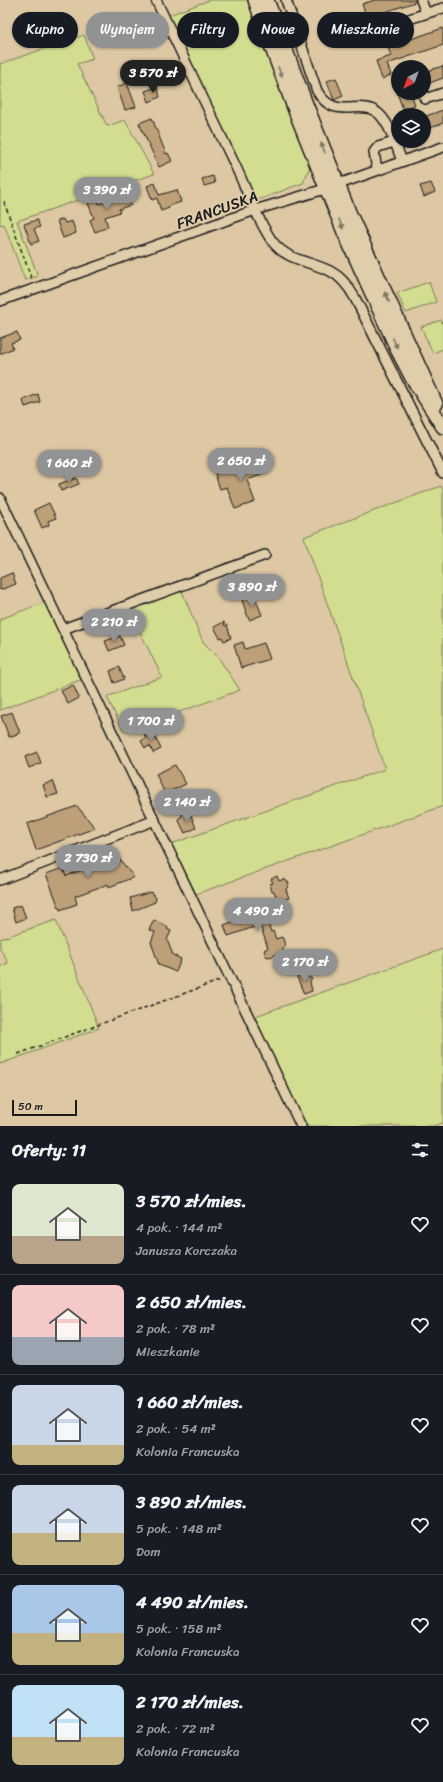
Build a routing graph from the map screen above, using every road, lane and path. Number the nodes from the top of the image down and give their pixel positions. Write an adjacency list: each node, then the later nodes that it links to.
1 (156, 0): 19 (street)
2 (255, 0): 17 (highway, one-way to 17)
3 (268, 0): 17 (highway, one-way to 3)
4 (286, 0): 11 (street)
5 (422, 0): 7 (street)
6 (443, 8): 7 (street)
7 (426, 13): 8 (street)
8 (414, 17)
9 (443, 93): 10 (street)
10 (431, 97)
11 (391, 132)
12 (391, 143): 16 (street)
13 (443, 147): 15 (street, FRANCUSKA)
14 (397, 148): 15 (street)
15 (402, 161): 16 (street, FRANCUSKA)
16 (379, 170): 17 (street, FRANCUSKA)
17 (331, 186): 19 (street, FRANCUSKA); 22 (highway, one-way to 17); 23 (highway, one-way to 23)
18 (4, 202): 20 (path)
19 (255, 210): 20 (street, FRANCUSKA); 24 (street)
20 (35, 289): 21 (street, FRANCUSKA)
21 (0, 301)
22 (443, 423)
23 (443, 427)
24 (443, 473)
25 (0, 498): 27 (street)
26 (265, 555): 27 (street)
27 (63, 629): 28 (street)
28 (155, 820): 29 (street); 30 (street)
29 (0, 880)
30 (230, 976): 31 (path); 32 (street)
31 (18, 1054)
32 (301, 1126)

